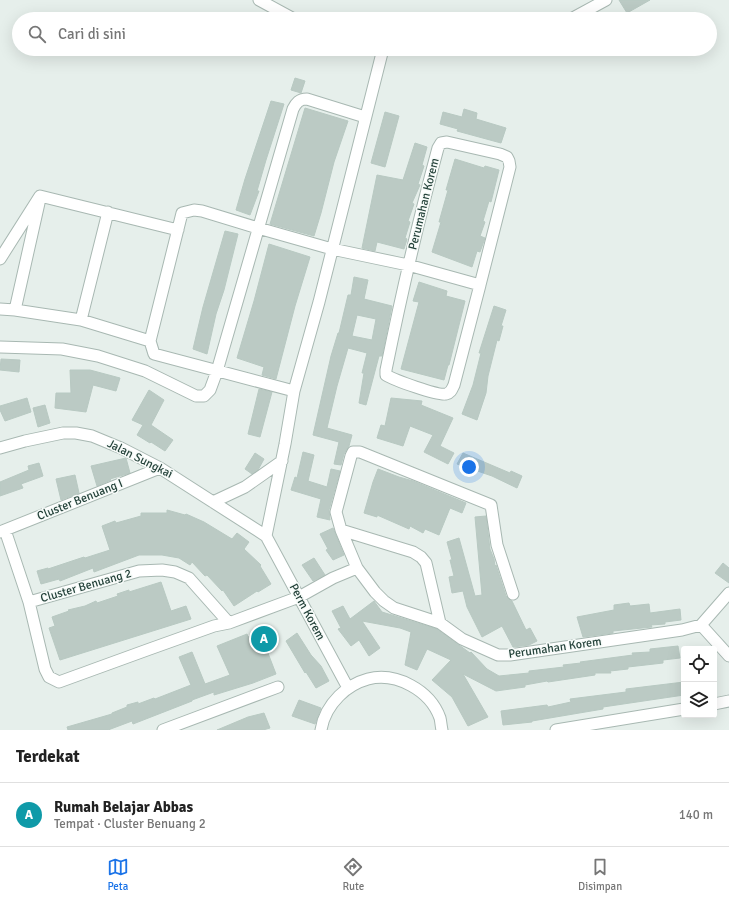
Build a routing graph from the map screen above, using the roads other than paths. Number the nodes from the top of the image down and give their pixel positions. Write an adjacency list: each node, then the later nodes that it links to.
1 (259, 0): 3 (street)
2 (606, 0): 4 (street)
3 (281, 12)
4 (584, 12)
5 (381, 56): 6 (street)
6 (365, 117): 9 (street); 11 (street)
7 (40, 196): 8 (street); 12 (street); 16 (street)
8 (108, 212): 10 (street); 17 (street)
9 (258, 228): 10 (street); 11 (street); 20 (street)
10 (178, 230): 18 (street)
11 (332, 249): 13 (street); 21 (street)
12 (0, 260)
13 (408, 266): 14 (street, Perumahan Korem); 14 (street, Perumahan Korem); 14 (street, Perumahan Korem)
14 (480, 285)
15 (0, 309): 16 (street)
16 (15, 310): 17 (street)
17 (81, 320): 18 (street)
18 (150, 340): 20 (street)
19 (0, 347): 20 (street)
20 (217, 371): 21 (street)
21 (294, 391): 23 (street)
22 (0, 448): 24 (street, Jalan Sungkai)
23 (282, 461): 25 (street); 28 (street)
24 (160, 468): 25 (street, Jalan Sungkai); 27 (street, Cluster Benuang I)
25 (213, 502): 28 (street, Jalan Sungkai)
26 (341, 530): 29 (street, Perumahan Korem); 31 (street, Perumahan Korem); 35 (street)
27 (3, 531): 33 (street)
28 (266, 536): 32 (street, Perm Korem)
29 (357, 568): 32 (street); 35 (street, Perumahan Korem)
30 (729, 593): 36 (street)
31 (513, 594)
32 (299, 597): 34 (street); 39 (street, Perm Korem)
33 (29, 602): 34 (street, Cluster Benuang 2); 34 (street, Cluster Benuang 2)
34 (229, 623)
35 (440, 623): 36 (street, Perumahan Korem)
36 (701, 625): 37 (street)
37 (729, 656)
38 (278, 687): 43 (street)
39 (348, 688): 44 (street); 45 (street)
40 (729, 701): 41 (street)
41 (717, 703)
42 (681, 709): 46 (street)
43 (163, 730)
44 (321, 730)
45 (442, 730)
46 (556, 730)

